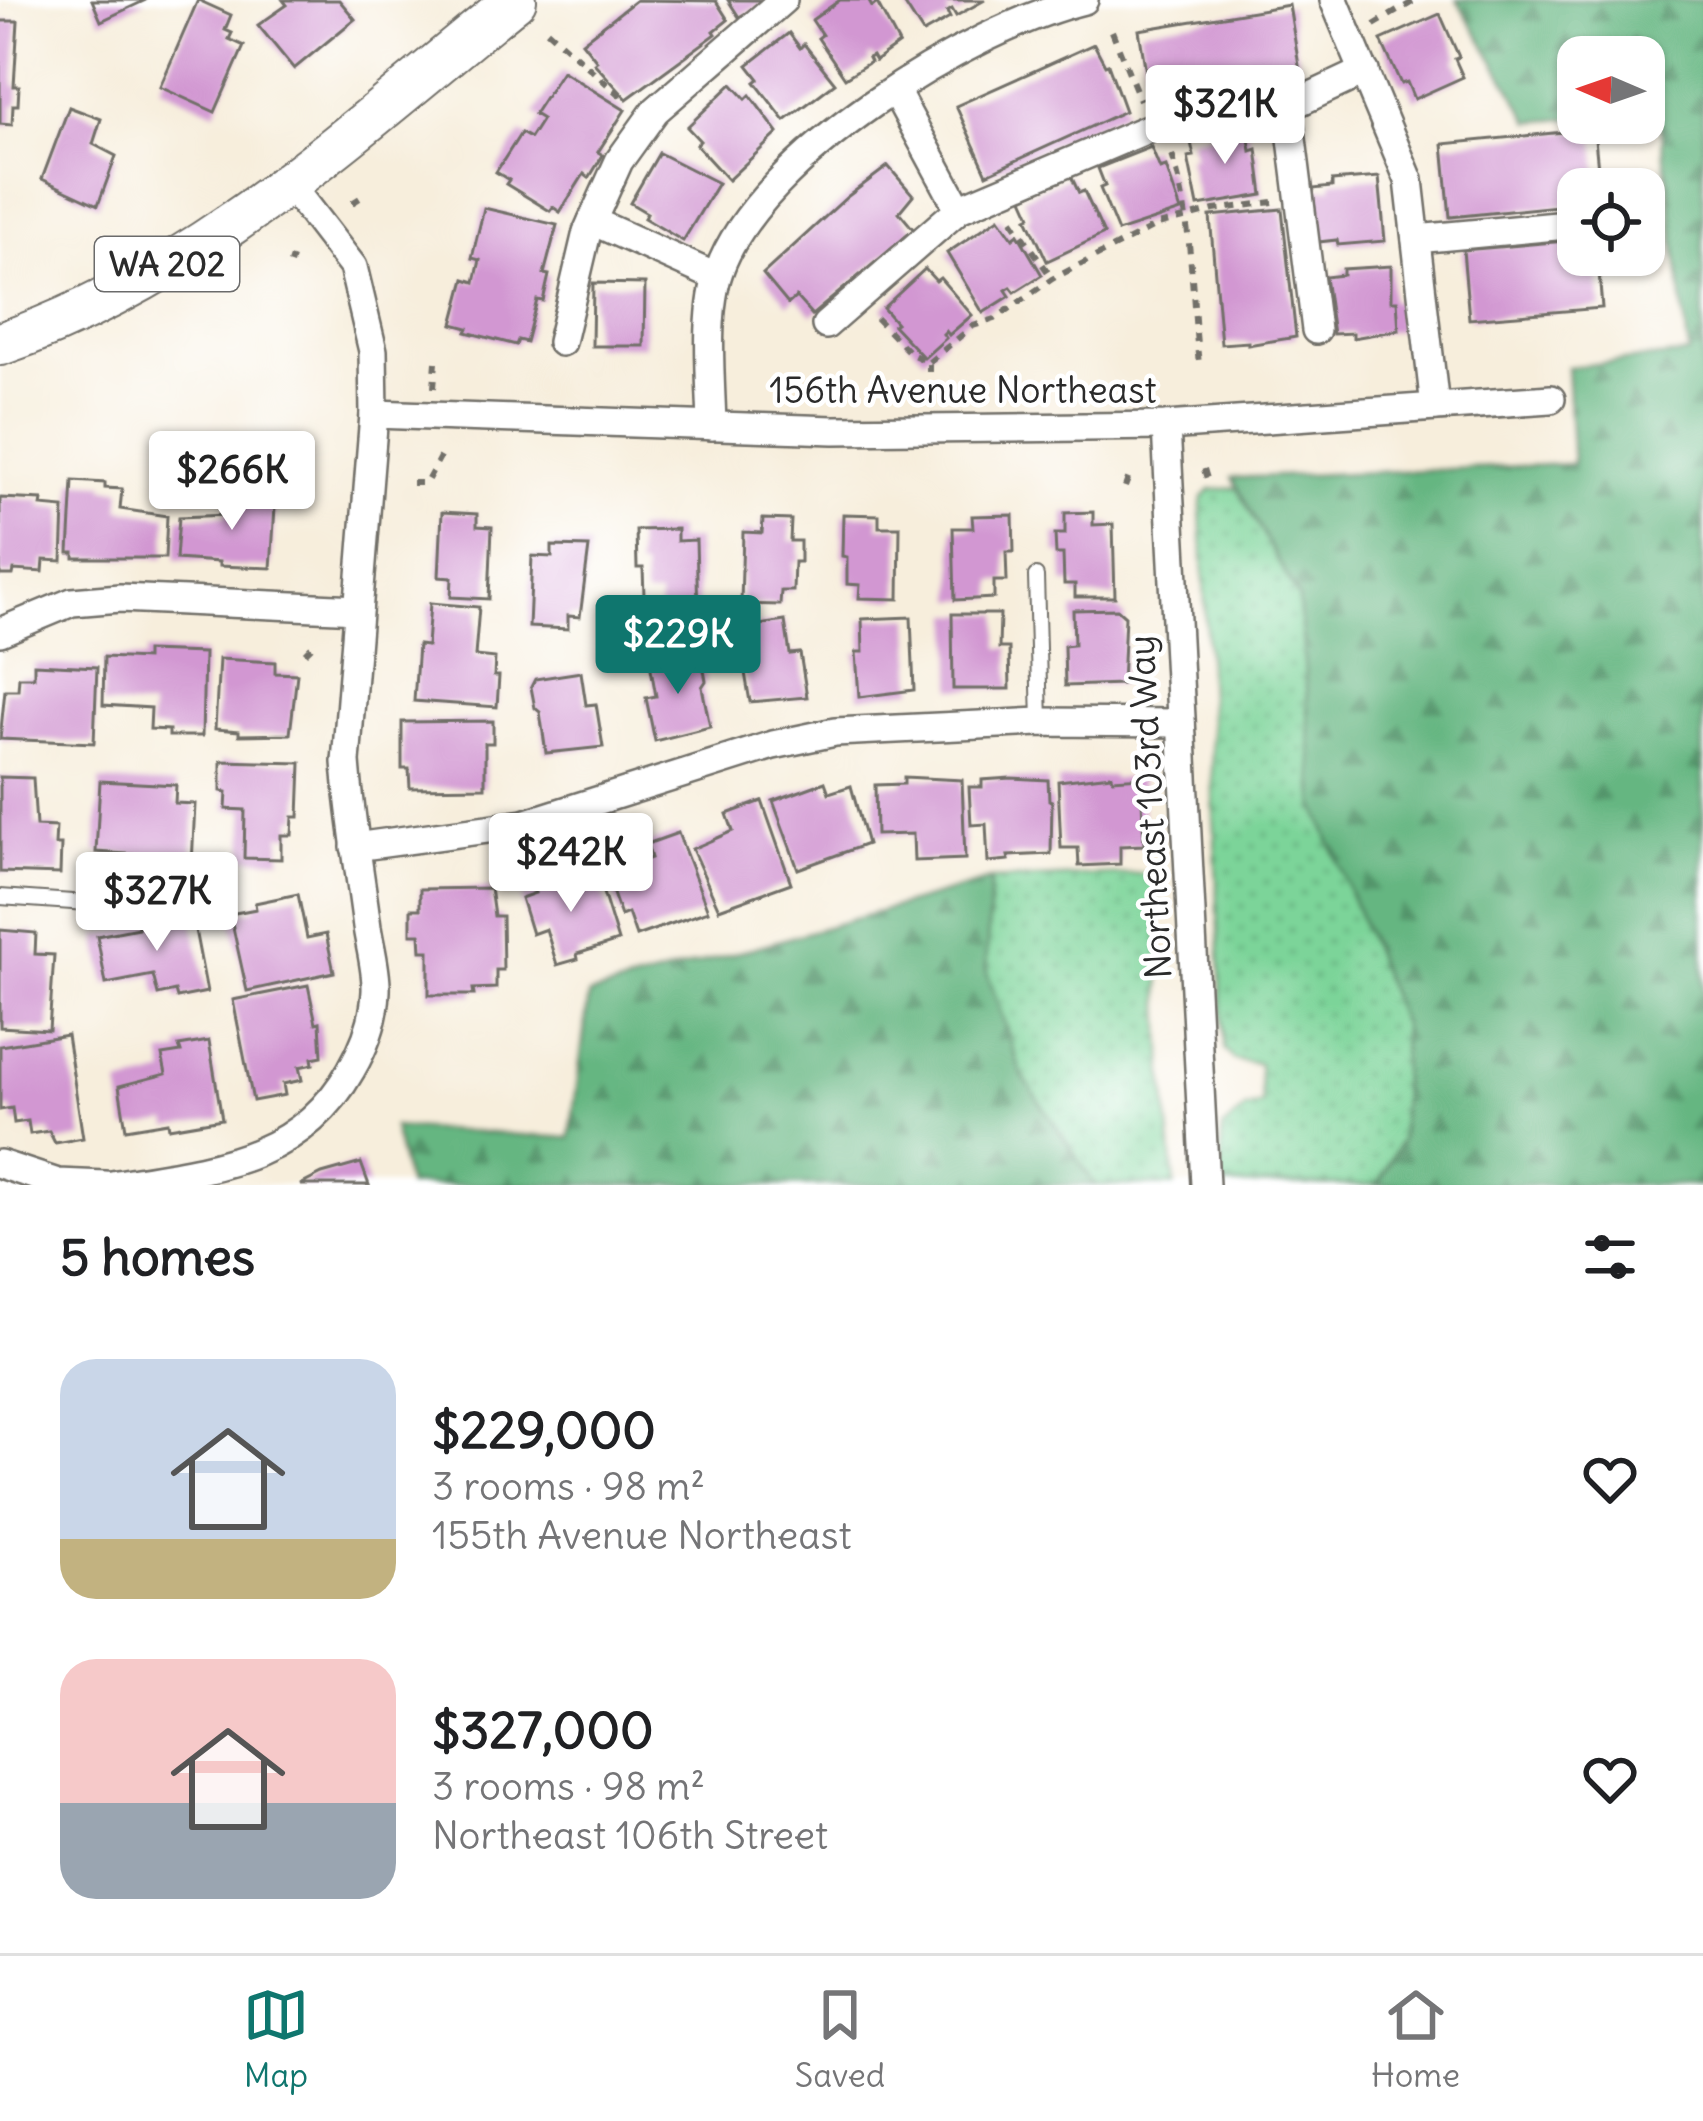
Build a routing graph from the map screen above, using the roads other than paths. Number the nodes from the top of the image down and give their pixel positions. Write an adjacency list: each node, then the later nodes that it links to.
1 (515, 0): 8 (main road, WA 202)
2 (783, 0): 10 (street)
3 (1084, 0): 6 (street)
4 (1334, 0): 5 (street)
5 (1365, 71): 7 (street); 12 (street)
6 (895, 92): 9 (street); 13 (street)
7 (1288, 106): 9 (street); 15 (street)
8 (289, 184): 17 (main road, WA 202); 20 (street)
9 (959, 209): 14 (street)
10 (592, 221): 13 (street); 16 (street)
11 (1557, 226): 12 (street)
12 (1416, 239): 19 (street)
13 (716, 277): 21 (street)
14 (826, 325)
15 (1316, 330)
16 (561, 342)
17 (0, 344)
18 (1551, 399): 19 (street, 156th Avenue Northeast)
19 (1435, 407): 22 (street, 156th Avenue Northeast)
20 (374, 414): 21 (street, 156th Avenue Northeast); 24 (street)
21 (712, 426): 22 (street, 156th Avenue Northeast)
22 (1166, 426): 27 (street, Northeast 103rd Way)
23 (1036, 575): 26 (lane)
24 (358, 609): 25 (street); 28 (street)
25 (0, 632)
26 (1040, 722): 27 (street); 28 (street)
27 (1181, 723): 34 (street, Northeast 103rd Way)
28 (355, 847): 32 (street)
29 (0, 897): 30 (lane)
30 (87, 903)
31 (0, 1164): 33 (street)
32 (245, 1172): 33 (street)
33 (109, 1185)
34 (1205, 1185)

